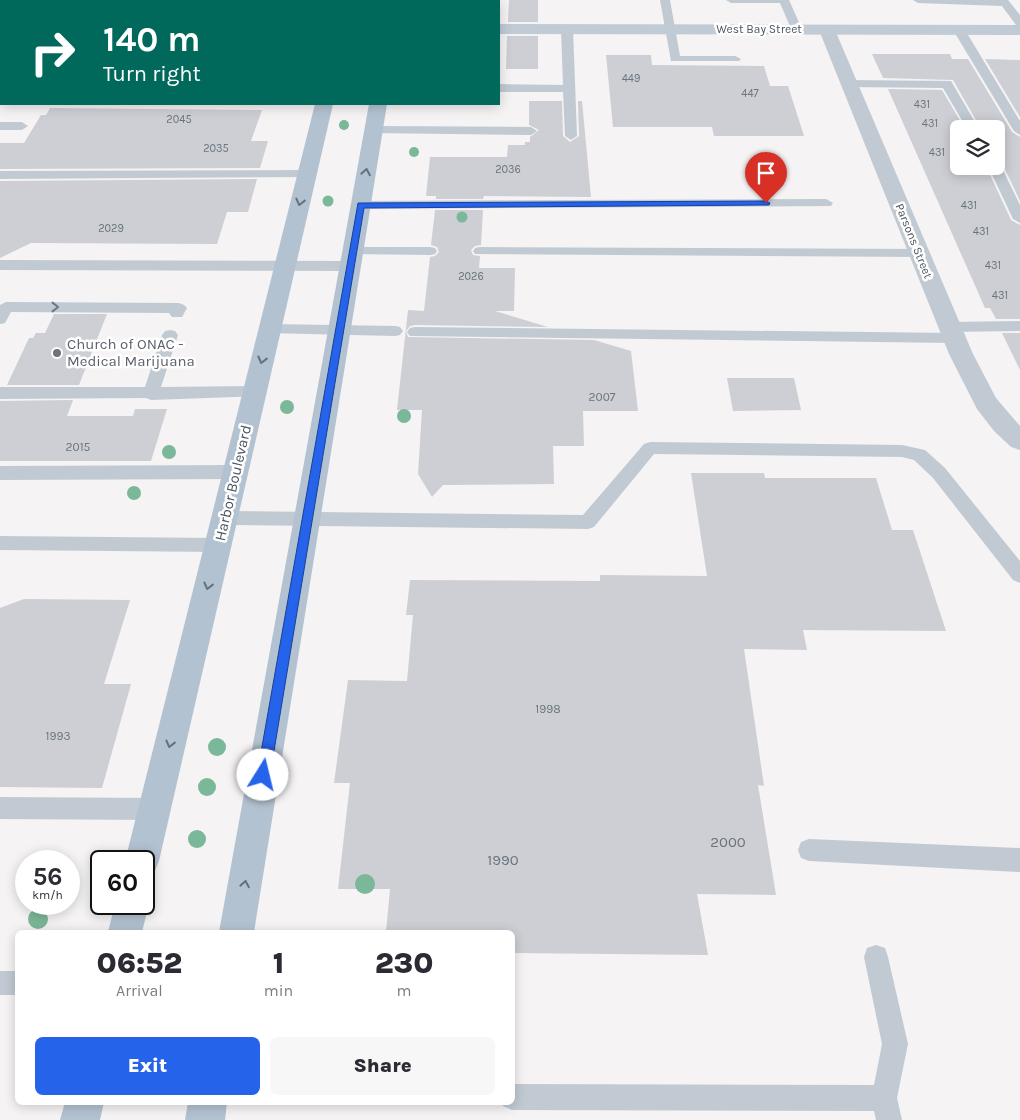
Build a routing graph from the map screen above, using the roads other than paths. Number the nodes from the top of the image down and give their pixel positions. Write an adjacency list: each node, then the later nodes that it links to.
1 (664, 0): 8 (lane)
2 (731, 0): 9 (lane)
3 (918, 0): 4 (lane)
4 (1004, 2): 5 (lane)
5 (1020, 23)
6 (500, 29): 7 (street, West Bay Street)
7 (567, 29): 8 (street, West Bay Street); 16 (lane)
8 (670, 29): 9 (street, West Bay Street); 13 (lane)
9 (796, 29): 10 (street, West Bay Street)
10 (827, 30): 11 (street, West Bay Street); 14 (street, Parsons Street)
11 (959, 30): 12 (street, West Bay Street); 24 (lane)
12 (1020, 30)
13 (735, 59)
14 (849, 84): 19 (lane); 34 (street, Parsons Street)
15 (500, 88): 16 (lane)
16 (569, 89): 25 (lane)
17 (324, 105): 26 (main road, Harbor Boulevard)
18 (378, 105): 22 (main road)
19 (968, 120)
20 (0, 126): 21 (lane)
21 (22, 126)
22 (374, 130): 23 (lane); 30 (main road, one-way to 22)
23 (531, 131)
24 (1020, 131)
25 (571, 136)
26 (307, 174): 27 (lane); 37 (main road, Harbor Boulevard, one-way to 37)
27 (0, 175)
28 (998, 175): 31 (lane)
29 (826, 203): 30 (lane)
30 (360, 205): 35 (main road)
31 (1020, 219)
32 (430, 251): 35 (lane)
33 (480, 251): 34 (lane)
34 (918, 253): 45 (street, Parsons Street)
35 (352, 259): 37 (lane); 42 (main road)
36 (0, 265): 37 (lane)
37 (285, 266): 41 (main road, Harbor Boulevard)
38 (177, 313): 39 (lane, one-way to 38)
39 (0, 319)
40 (1020, 326): 45 (lane)
41 (270, 329): 42 (lane); 47 (main road, Harbor Boulevard, one-way to 47)
42 (339, 330): 43 (lane); 55 (main road)
43 (396, 331)
44 (415, 332): 45 (lane)
45 (952, 332): 50 (street, Parsons Street)
46 (170, 335): 49 (lane)
47 (254, 392): 49 (lane); 52 (main road, Harbor Boulevard)
48 (0, 393): 49 (lane)
49 (151, 394)
50 (1012, 425): 51 (street, Parsons Street)
51 (1020, 441)
52 (235, 472): 53 (lane); 54 (main road, Harbor Boulevard)
53 (0, 473)
54 (224, 518): 55 (lane); 57 (main road, Harbor Boulevard)
55 (307, 519): 58 (lane); 66 (main road, one-way to 55)
56 (0, 543): 57 (lane)
57 (218, 545): 60 (main road, Harbor Boulevard, one-way to 60)
58 (1020, 575)
59 (0, 808): 60 (lane)
60 (155, 809): 61 (main road, Harbor Boulevard)
61 (145, 850)
62 (809, 850): 63 (lane)
63 (1020, 860)
64 (129, 915): 65 (main road)
65 (126, 930)
66 (236, 930)
67 (876, 956): 73 (lane)
68 (15, 982): 69 (lane)
69 (0, 983)
70 (515, 1097): 73 (lane)
71 (84, 1105): 74 (main road)
72 (208, 1105): 75 (main road)
73 (886, 1109)
74 (80, 1120)
75 (205, 1120)

